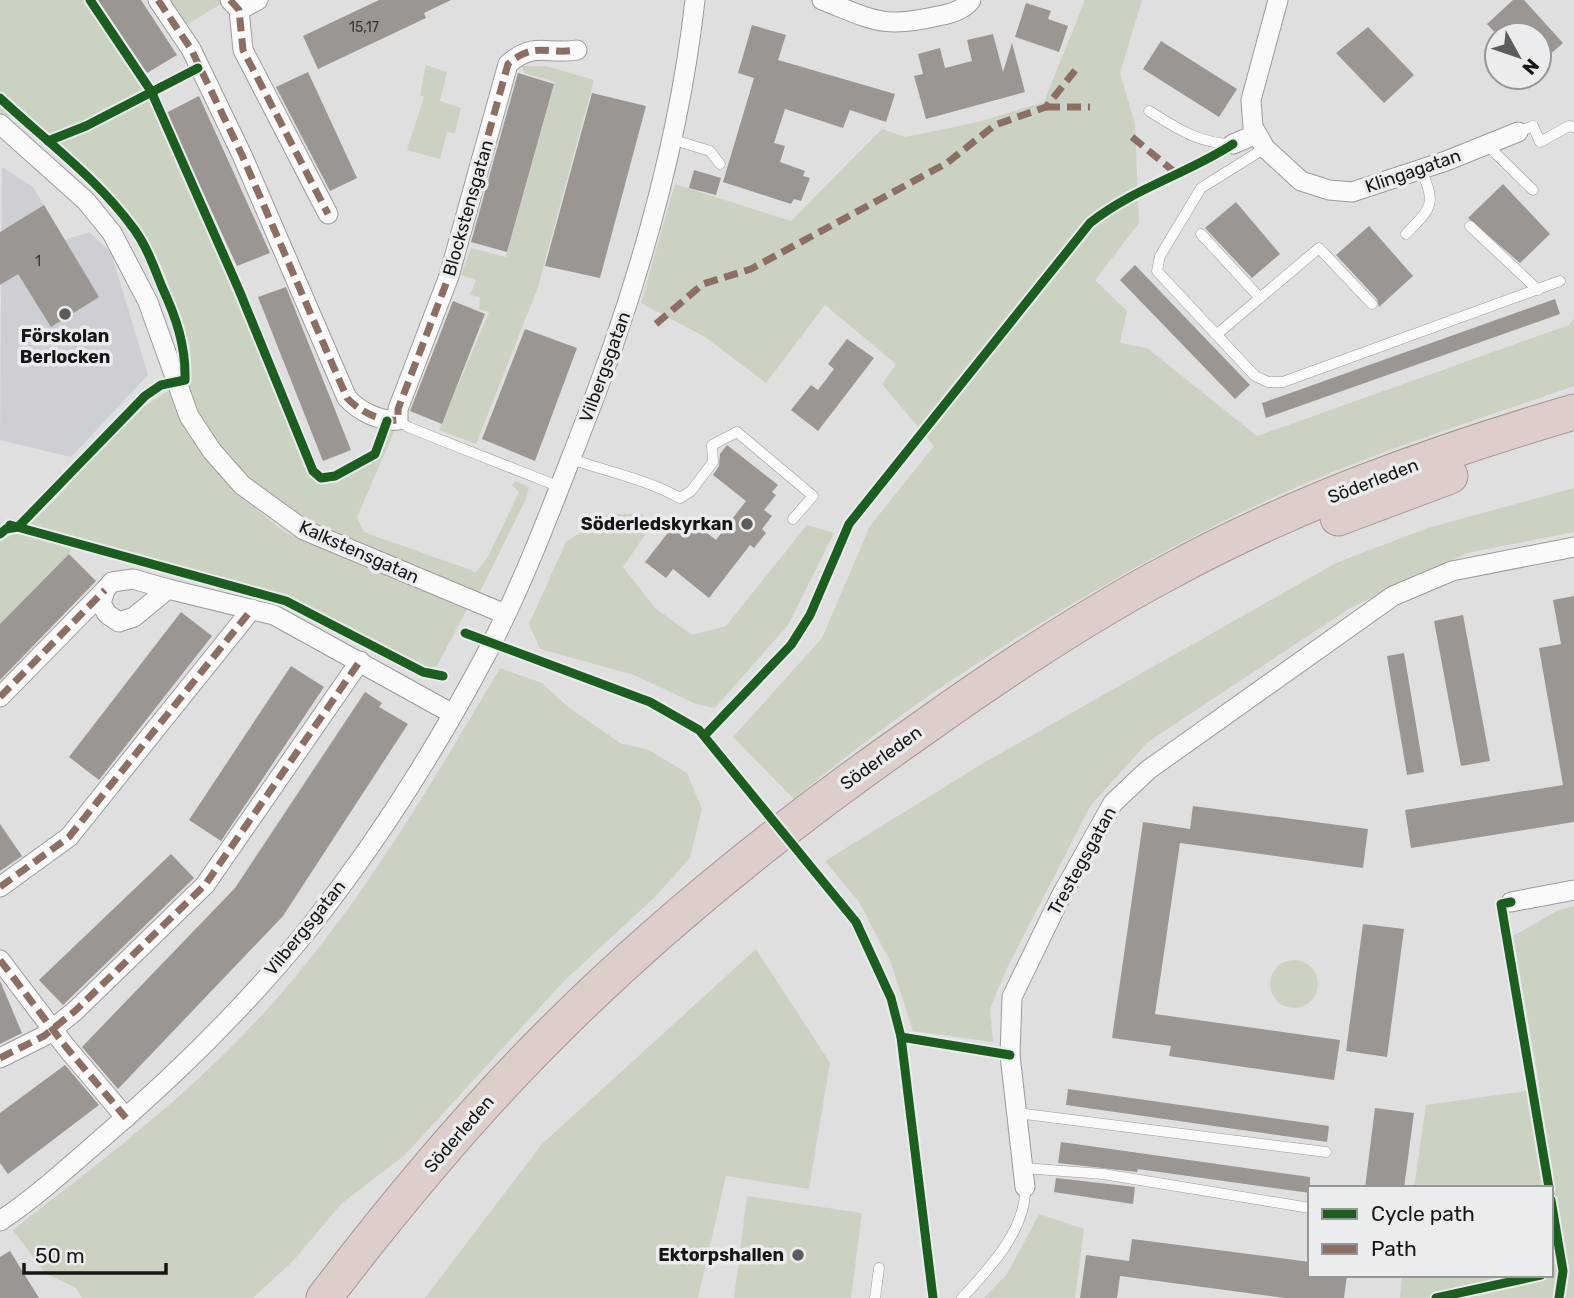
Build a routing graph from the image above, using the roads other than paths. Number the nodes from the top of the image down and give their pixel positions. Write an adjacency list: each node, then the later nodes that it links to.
1 (158, 0): 30 (street)
2 (258, 0): 7 (street)
3 (695, 0): 13 (street, Vilbergsgatan)
4 (822, 0): 5 (street)
5 (971, 0)
6 (1278, 0): 14 (street)
7 (234, 5): 20 (street)
8 (577, 50): 30 (street, Blockstensgatan)
9 (1149, 111): 15 (lane)
10 (0, 124): 39 (street, Kalkstensgatan)
11 (1574, 127): 12 (lane)
12 (1518, 132): 16 (street, Klingagatan)
13 (671, 139): 17 (lane); 32 (street, Vilbergsgatan)
14 (1261, 141): 15 (street); 18 (street, Klingagatan); 28 (lane)
15 (1233, 144)
16 (1487, 145): 18 (street, Klingagatan); 19 (lane)
17 (720, 164)
18 (1421, 170): 23 (lane)
19 (1533, 190)
20 (328, 214)
21 (1470, 226): 25 (lane)
22 (1201, 234): 26 (lane)
23 (1406, 234)
24 (1560, 281): 25 (lane)
25 (1538, 290): 28 (lane)
26 (1260, 298): 27 (lane); 28 (lane)
27 (1372, 304)
28 (1216, 335)
29 (1574, 412): 56 (highway, Söderleden)
30 (398, 420): 33 (lane)
31 (1574, 438): 57 (highway, Söderleden)
32 (571, 459): 33 (street, Vilbergsgatan); 34 (lane)
33 (559, 487): 39 (street, Vilbergsgatan)
34 (793, 519)
35 (1574, 547): 49 (street, Trestegsgatan)
36 (168, 589): 37 (street); 37 (street); 38 (street)
37 (104, 590): 41 (street)
38 (252, 608): 40 (street); 43 (street)
39 (505, 614): 42 (street, Vilbergsgatan)
40 (360, 661): 42 (street); 47 (street)
41 (0, 697)
42 (453, 713): 50 (street, Vilbergsgatan)
43 (0, 887)
44 (1574, 890): 45 (street)
45 (1511, 902)
46 (0, 960): 47 (street)
47 (53, 1029): 48 (street); 50 (street)
48 (0, 1058)
49 (1017, 1113): 51 (lane); 52 (street, Trestegsgatan)
50 (126, 1118): 54 (street, Vilbergsgatan)
51 (1326, 1152)
52 (1024, 1178): 53 (lane); 59 (lane, Trestegsgatan)
53 (1308, 1208)
54 (0, 1221)
55 (879, 1268): 58 (lane)
56 (324, 1298)
57 (353, 1298)
58 (875, 1298)
59 (962, 1298)

